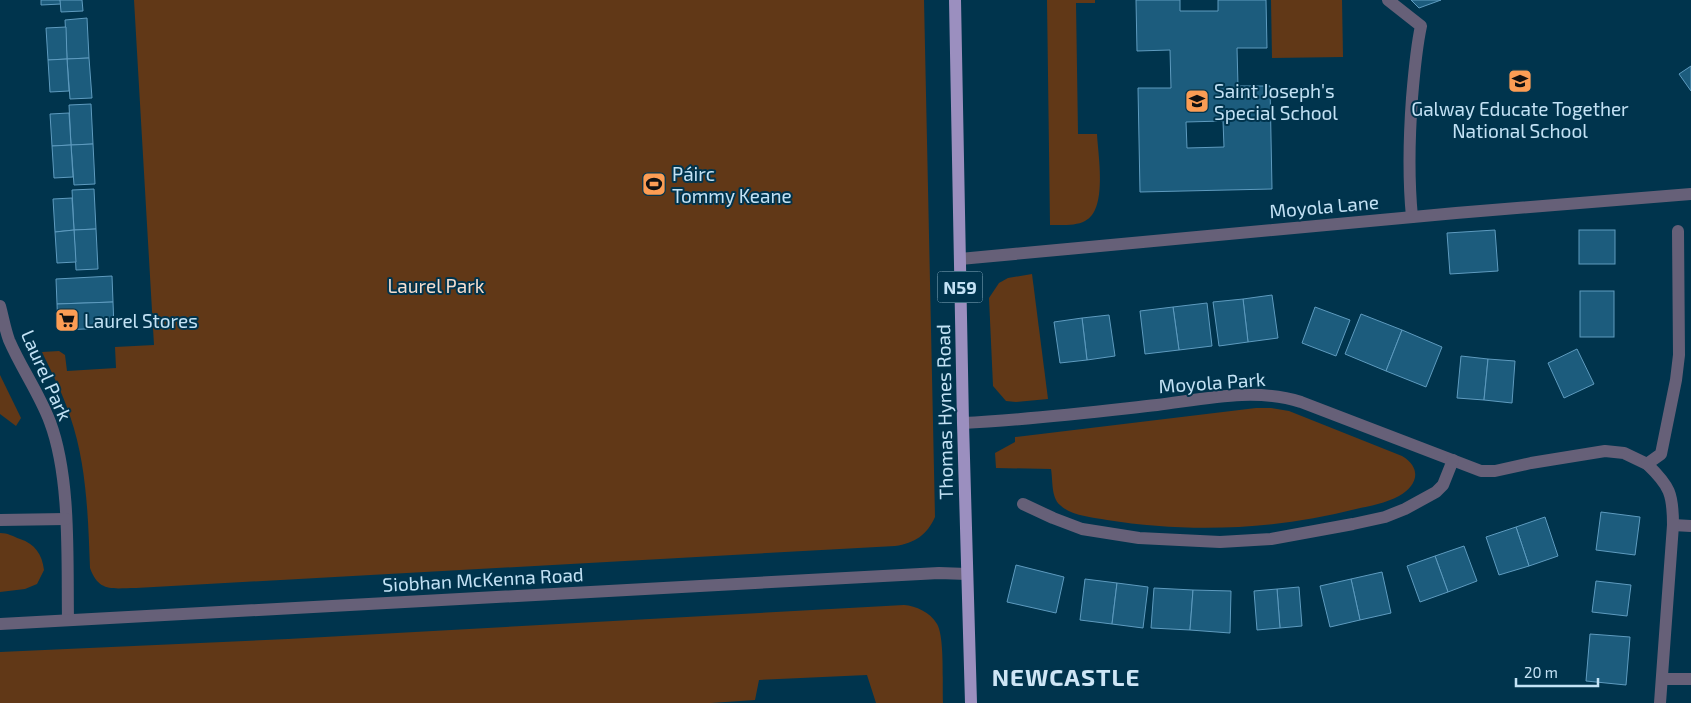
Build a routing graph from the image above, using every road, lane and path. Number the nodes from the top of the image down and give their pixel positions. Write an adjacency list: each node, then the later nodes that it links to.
1 (955, 0): 6 (main road, Thomas Hynes Road / N59)
2 (1388, 0): 4 (street)
3 (1691, 194): 4 (street, Moyola Lane)
4 (1412, 217): 6 (street, Moyola Lane)
5 (1678, 231): 8 (street)
6 (960, 259): 9 (main road, Thomas Hynes Road / N59)
7 (0, 306): 13 (street, Laurel Park)
8 (1685, 355): 11 (street)
9 (963, 423): 10 (street, Moyola Park); 17 (main road, Thomas Hynes Road / N59)
10 (1453, 460): 11 (street, Moyola Park); 12 (street)
11 (1647, 464): 15 (street, Moyola Park)
12 (1022, 504)
13 (66, 519): 14 (street); 18 (street, Laurel Park)
14 (0, 520)
15 (1673, 525): 16 (street); 20 (street, Moyola Park)
16 (1691, 526)
17 (967, 574): 18 (street, Siobhan McKenna Road); 22 (main road, Thomas Hynes Road / N59)
18 (68, 620): 19 (street, Siobhan McKenna Road)
19 (0, 624)
20 (1662, 679): 21 (street); 23 (street, Moyola Park)
21 (1691, 679)
22 (971, 703)
23 (1660, 703)

